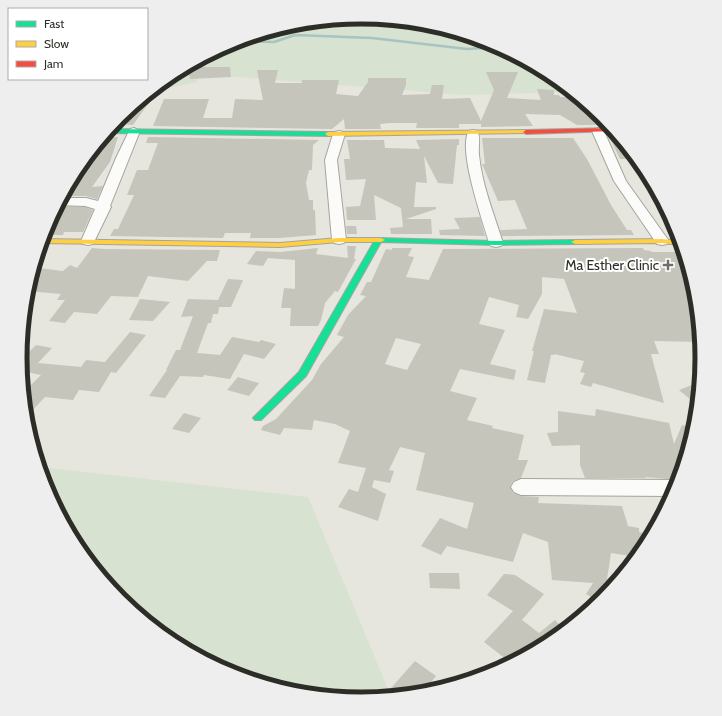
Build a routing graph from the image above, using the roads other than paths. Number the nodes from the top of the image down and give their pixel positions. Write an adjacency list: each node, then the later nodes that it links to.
1 (117, 131): 2 (street)
2 (134, 131): 6 (street); 8 (street)
3 (598, 131): 4 (street); 5 (street); 13 (street)
4 (605, 131)
5 (473, 133): 6 (street); 15 (street)
6 (338, 134): 9 (street)
7 (66, 202): 8 (street)
8 (104, 207): 12 (street)
9 (339, 240): 10 (street); 12 (street)
10 (379, 240): 15 (street); 16 (street)
11 (48, 241): 12 (street)
12 (88, 241)
13 (662, 241): 14 (street); 15 (street)
14 (674, 242)
15 (496, 243)
16 (258, 418)
17 (521, 487): 18 (street)
18 (669, 488)

